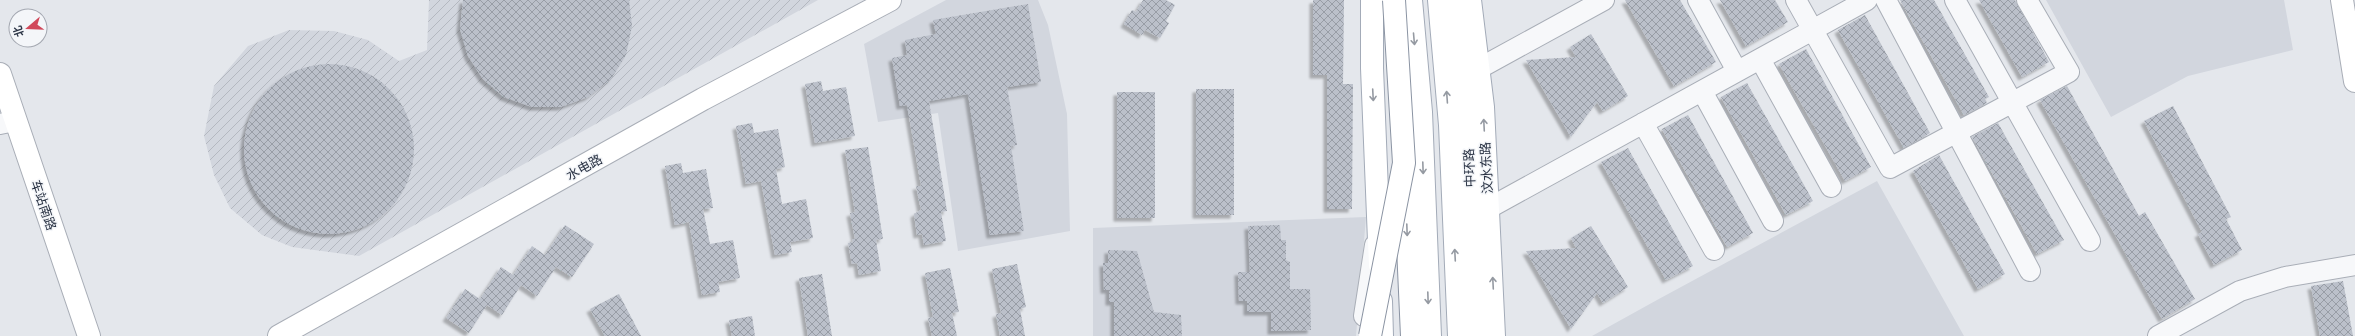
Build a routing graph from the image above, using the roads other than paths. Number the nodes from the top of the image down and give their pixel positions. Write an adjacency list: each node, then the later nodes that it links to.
1 (890, 0): 41 (main road, 水电路)
2 (1372, 0): 19 (main road)
3 (1394, 0): 29 (main road, bridge)
4 (1403, 0): 19 (main road)
5 (1411, 0): 44 (main road, one-way to 44)
6 (1439, 0): 45 (main road, one-way to 6)
7 (1458, 0): 46 (main road, 中环路)
8 (1470, 0): 20 (main road, 汶水东路)
9 (1604, 0): 20 (street)
10 (1698, 0): 21 (street)
11 (1796, 0): 17 (street)
12 (1867, 0): 17 (street)
13 (1886, 0): 28 (street)
14 (1955, 0): 25 (street)
15 (2028, 0): 25 (street)
16 (2342, 0): 23 (main road)
17 (1813, 30): 18 (street); 28 (street)
18 (1760, 59): 21 (street); 30 (street)
19 (1372, 68): 32 (main road, one-way to 32)
20 (1478, 69): 31 (main road, 汶水东路, one-way to 20)
21 (1738, 71): 24 (street)
22 (0, 74): 26 (main road, 车站南路)
23 (2355, 81)
24 (1702, 91): 27 (street); 33 (street)
25 (2012, 102): 28 (street); 34 (street)
26 (8, 123): 40 (main road, 车站南路)
27 (1643, 123): 31 (street); 35 (street)
28 (1957, 133): 37 (street)
29 (1404, 163): 39 (main road, bridge); 43 (main road, one-way to 43, bridge)
30 (1831, 187)
31 (1489, 208): 38 (main road, 汶水东路, one-way to 31)
32 (1378, 219): 39 (main road); 42 (street)
33 (1773, 221)
34 (2090, 241)
35 (1714, 250)
36 (2355, 265): 49 (street)
37 (2030, 271)
38 (1494, 314): 47 (main road); 48 (main road, 汶水东路)
39 (1380, 333)
40 (89, 336)
41 (279, 336)
42 (1362, 336)
43 (1412, 336)
44 (1430, 336)
45 (1459, 336)
46 (1475, 336)
47 (1489, 336)
48 (1494, 336)
49 (2158, 336)

